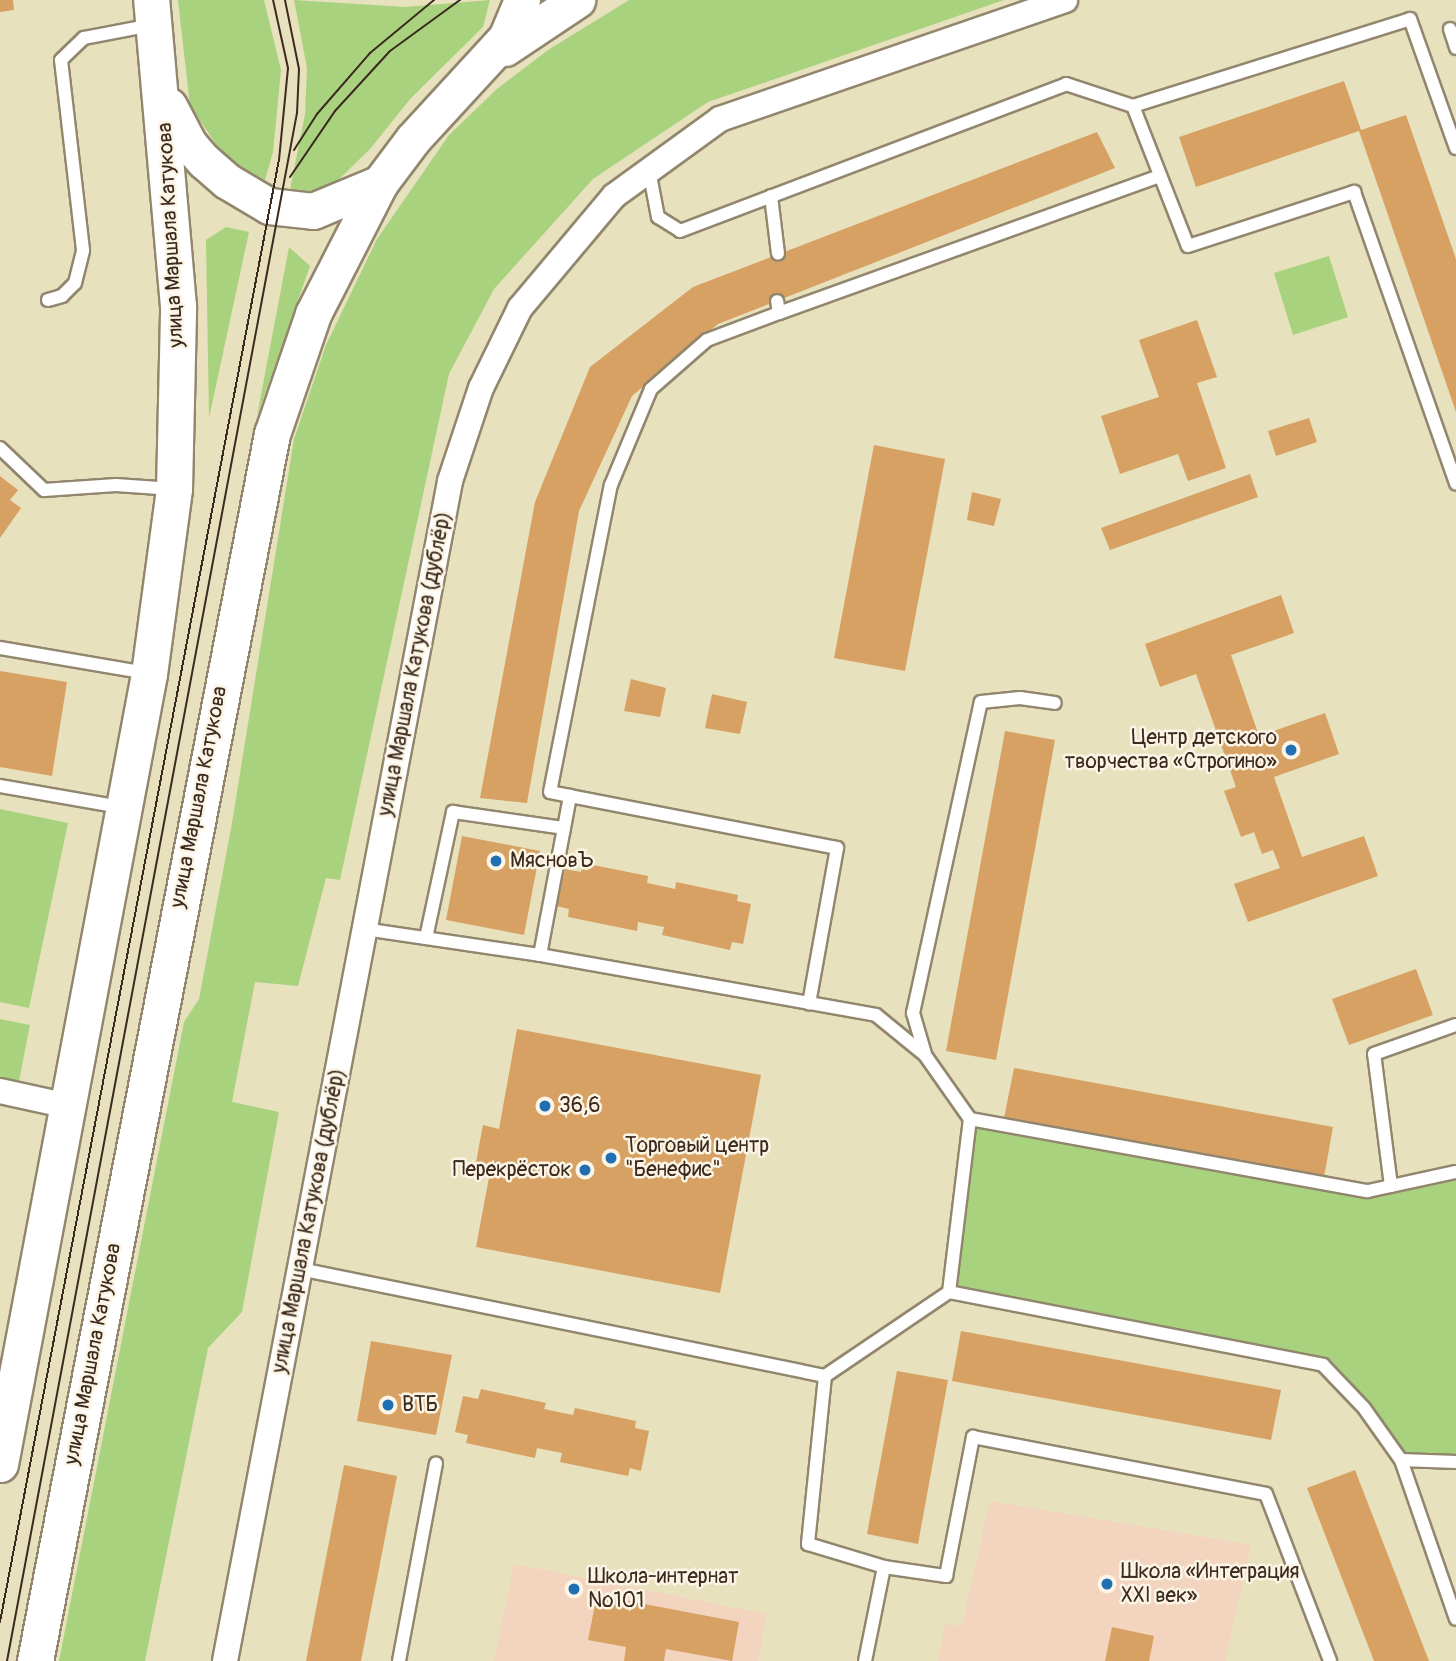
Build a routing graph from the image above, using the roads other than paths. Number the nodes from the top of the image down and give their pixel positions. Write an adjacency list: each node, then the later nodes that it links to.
1 (522, 0): 7 (main road, улица Маршала Катукова)
2 (578, 0): 7 (main road)
3 (1065, 0): 11 (street, улица Маршала Катукова (дублёр))
4 (153, 12): 8 (main road, улица Маршала Катукова); 16 (lane)
5 (1450, 29): 6 (lane)
6 (1456, 48)
7 (485, 63): 13 (main road, улица Маршала Катукова)
8 (162, 91): 13 (main road); 19 (main road, улица Маршала Катукова)
9 (1133, 106): 10 (lane); 12 (lane); 14 (lane)
10 (1456, 148)
11 (649, 170): 14 (lane); 27 (street, улица Маршала Катукова (дублёр))
12 (1160, 176): 18 (lane); 24 (lane)
13 (380, 183): 47 (main road, улица Маршала Катукова)
14 (771, 196): 15 (lane)
15 (778, 254)
16 (48, 300)
17 (0, 448): 19 (lane)
18 (1456, 484)
19 (174, 489): 21 (main road, улица Маршала Катукова)
20 (0, 648): 21 (lane)
21 (149, 674): 25 (main road, улица Маршала Катукова)
22 (1055, 703): 32 (lane)
23 (0, 786): 25 (lane)
24 (570, 796): 26 (lane); 30 (lane)
25 (124, 807): 34 (main road, улица Маршала Катукова)
26 (564, 828): 28 (lane); 29 (lane)
27 (365, 929): 28 (lane); 38 (street, улица Маршала Катукова (дублёр))
28 (426, 938): 29 (lane)
29 (540, 955): 30 (lane)
30 (809, 1003): 32 (lane)
31 (1456, 1025): 37 (lane)
32 (925, 1055): 35 (lane)
33 (0, 1091): 34 (street)
34 (68, 1106): 44 (main road, улица Маршала Катукова)
35 (970, 1119): 37 (lane); 39 (lane)
36 (1456, 1172): 37 (lane)
37 (1391, 1186)
38 (300, 1269): 40 (lane); 48 (street, улица Маршала Катукова (дублёр))
39 (949, 1292): 40 (lane); 41 (lane)
40 (825, 1376): 45 (lane)
41 (1401, 1460): 42 (lane); 46 (lane)
42 (1456, 1461)
43 (436, 1463): 49 (lane)
44 (0, 1464)
45 (884, 1567): 50 (lane); 51 (lane)
46 (1456, 1619)
47 (35, 1661)
48 (225, 1661)
49 (399, 1661)
50 (865, 1661)
51 (1330, 1661)

